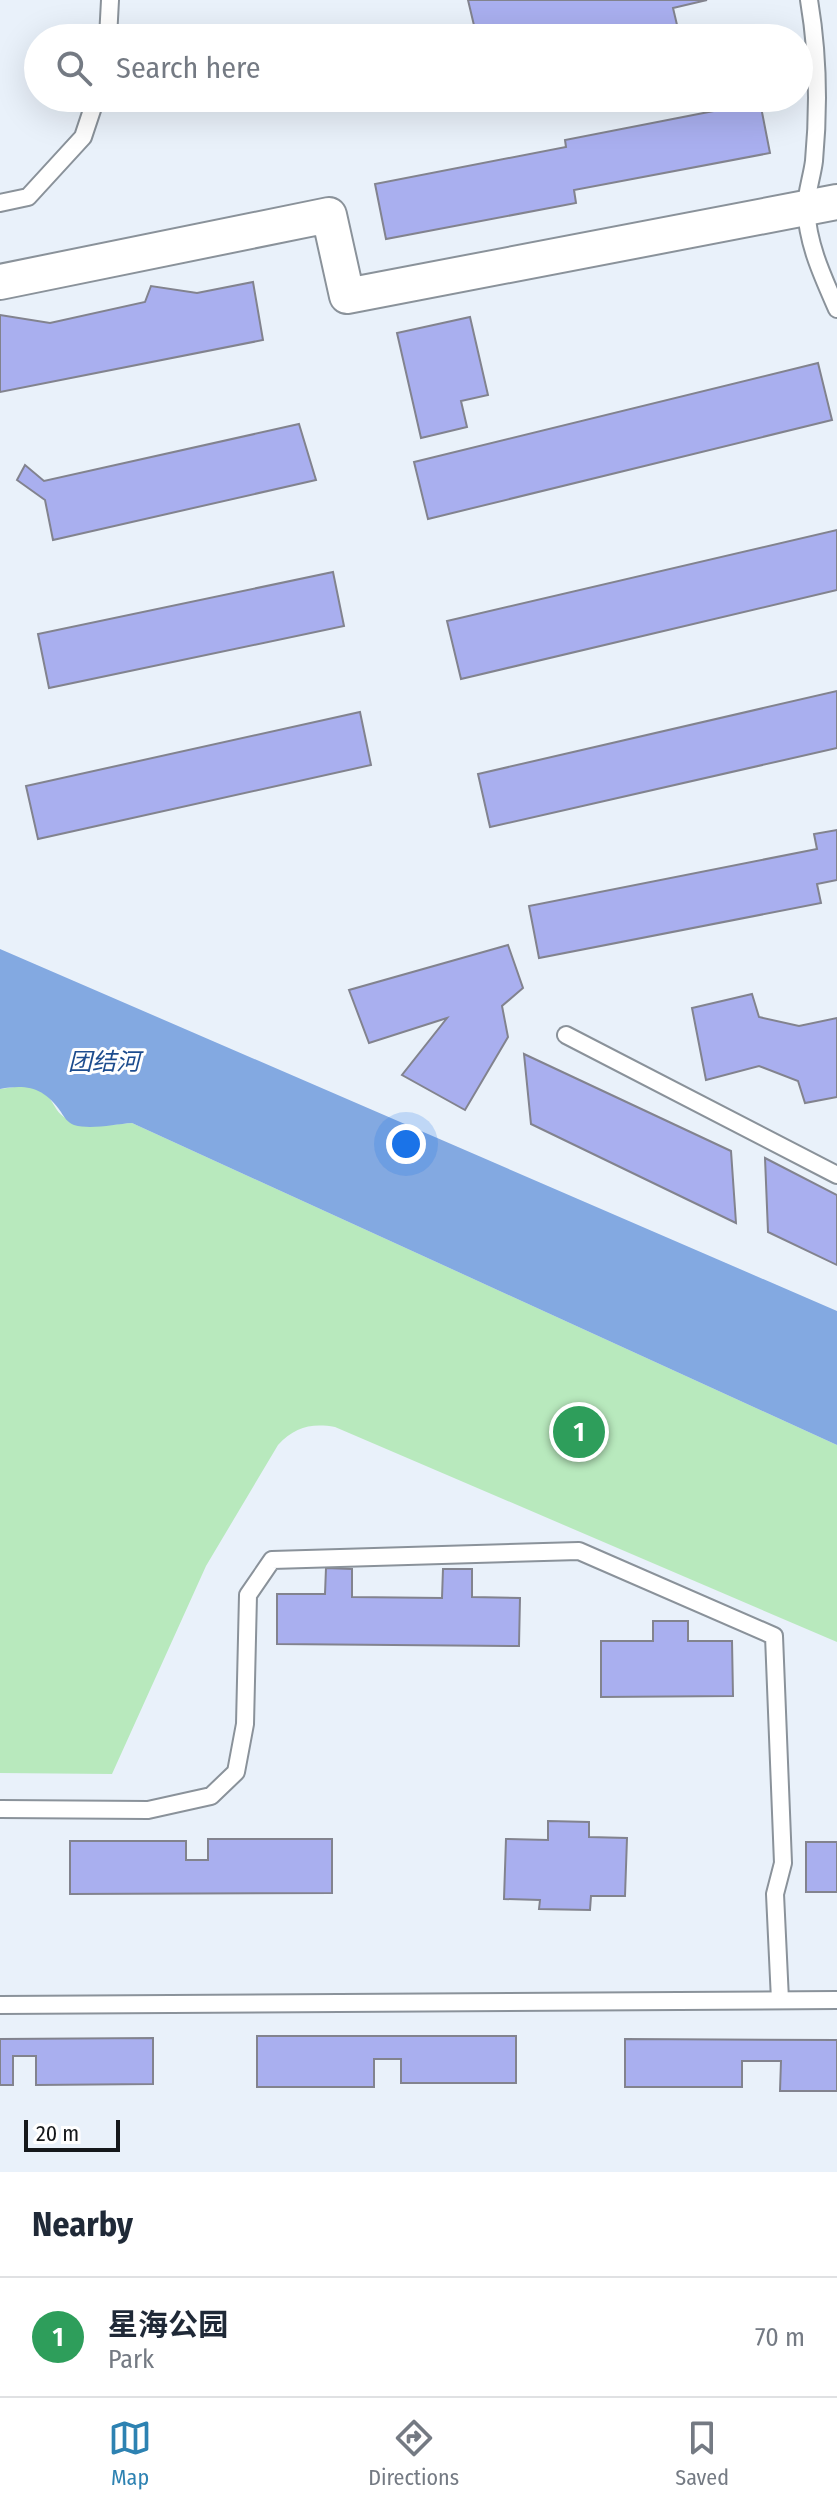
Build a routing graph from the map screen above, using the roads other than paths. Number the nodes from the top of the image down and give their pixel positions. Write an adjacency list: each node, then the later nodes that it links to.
1 (110, 0): 3 (lane)
2 (809, 0): 6 (lane)
3 (109, 24)
4 (91, 112): 5 (lane)
5 (0, 203)
6 (822, 205): 7 (street); 8 (lane)
7 (0, 282)
8 (837, 309)
9 (566, 1035): 10 (lane)
10 (837, 1175)
11 (0, 1809): 12 (lane)
12 (780, 2000): 13 (lane); 14 (lane)
13 (837, 2000)
14 (0, 2005)

